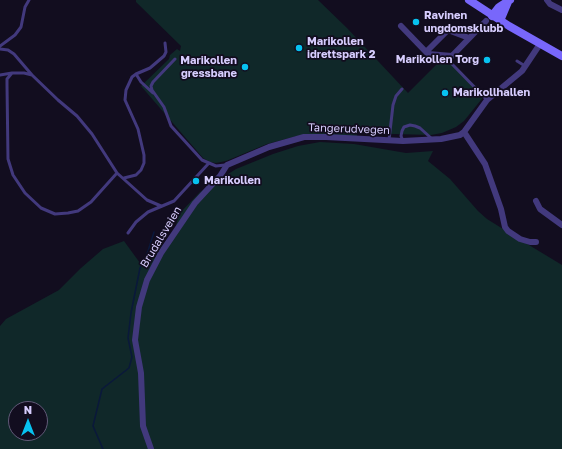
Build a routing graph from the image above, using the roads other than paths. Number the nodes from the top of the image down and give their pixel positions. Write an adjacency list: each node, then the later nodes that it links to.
1 (28, 0): 12 (lane)
2 (468, 0): 6 (main road)
3 (547, 0): 5 (street)
4 (509, 1): 6 (main road); 7 (main road)
5 (562, 10)
6 (489, 18): 7 (main road); 9 (street)
7 (500, 21): 11 (main road)
8 (401, 26): 14 (street)
9 (469, 38): 14 (street); 17 (street)
10 (165, 44): 21 (lane)
11 (540, 44): 15 (main road); 19 (street)
12 (0, 46)
13 (0, 49): 23 (lane)
14 (426, 52): 17 (street)
15 (562, 56)
16 (175, 59): 25 (lane)
17 (450, 60): 26 (lane)
18 (517, 61): 19 (lane)
19 (526, 66): 26 (street)
20 (12, 73): 22 (lane); 23 (lane); 33 (lane)
21 (136, 74): 25 (lane); 34 (lane)
22 (0, 75)
23 (32, 75): 33 (lane)
24 (402, 89): 28 (lane)
25 (156, 96): 31 (lane)
26 (488, 100): 27 (street)
27 (464, 132): 29 (street, Tangerudvegen); 39 (street)
28 (389, 140): 30 (street, Tangerudvegen); 32 (street, Tangerudvegen)
29 (432, 140): 30 (street, Tangerudvegen); 30 (lane, Tangerudvegen)
30 (403, 141)
31 (208, 164): 32 (lane); 36 (lane)
32 (227, 165): 40 (street, Brudalsveien)
33 (117, 173): 34 (lane)
34 (124, 178): 36 (lane)
35 (536, 201): 37 (street)
36 (161, 206): 38 (lane)
37 (562, 225)
38 (128, 233)
39 (536, 242)
40 (151, 449)

